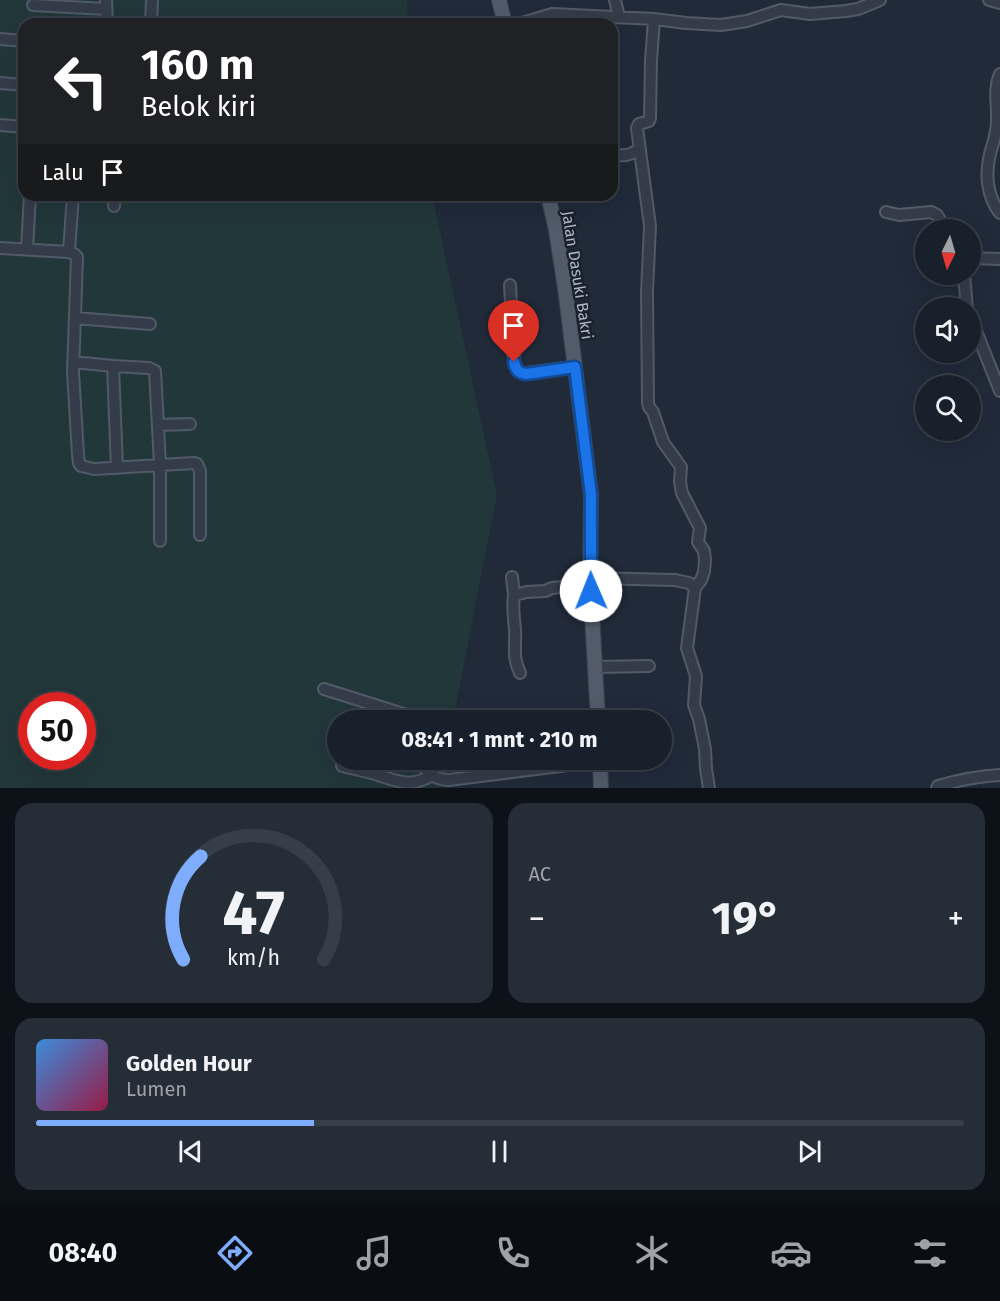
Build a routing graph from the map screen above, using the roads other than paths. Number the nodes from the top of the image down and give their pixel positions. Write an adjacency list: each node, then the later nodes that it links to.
1 (152, 0): 10 (street)
2 (499, 0): 11 (main road)
3 (615, 0): 9 (street)
4 (880, 0): 13 (street)
5 (989, 0): 6 (street)
6 (1000, 3)
7 (33, 5): 8 (street)
8 (106, 5)
9 (619, 16): 12 (street); 13 (street)
10 (151, 18)
11 (504, 18)
12 (539, 18)
13 (654, 19): 21 (street)
14 (0, 39): 15 (street)
15 (18, 40)
16 (1000, 74): 27 (street)
17 (0, 83): 18 (street)
18 (18, 84)
19 (0, 125): 20 (street)
20 (18, 126)
21 (640, 149): 22 (street); 50 (street)
22 (618, 155)
23 (30, 201): 30 (street)
24 (73, 201): 31 (street)
25 (549, 201): 40 (main road, Jalan Dasuki Bakri)
26 (886, 212): 28 (street)
27 (1000, 213)
28 (940, 219)
29 (0, 248): 30 (street)
30 (27, 249): 31 (street)
31 (69, 252): 35 (street)
32 (981, 258): 33 (street)
33 (1000, 259)
34 (510, 285): 40 (street)
35 (75, 318): 36 (street); 38 (street)
36 (150, 324)
37 (981, 344): 41 (street)
38 (73, 362): 39 (street); 45 (street)
39 (112, 366): 43 (street); 45 (street)
40 (575, 367): 49 (main road, Jalan Dasuki Bakri)
41 (1000, 391)
42 (190, 424): 43 (street)
43 (158, 425): 44 (street)
44 (160, 465): 45 (street); 46 (street); 47 (street)
45 (117, 468)
46 (200, 535)
47 (160, 541)
48 (512, 577): 51 (street)
49 (590, 584): 50 (street); 51 (street); 53 (main road, Jalan Dasuki Bakri)
50 (695, 588): 66 (street)
51 (514, 595): 54 (street)
52 (649, 666): 53 (street)
53 (595, 668): 57 (main road, Jalan Dasuki Bakri)
54 (520, 673)
55 (324, 689): 56 (street)
56 (391, 710)
57 (597, 710)
58 (358, 770): 64 (street)
59 (426, 770): 62 (street)
60 (524, 770): 62 (street)
61 (600, 770): 65 (main road)
62 (432, 775): 64 (street)
63 (1000, 775): 67 (street)
64 (417, 786)
65 (601, 788)
66 (709, 788)
67 (937, 788)

